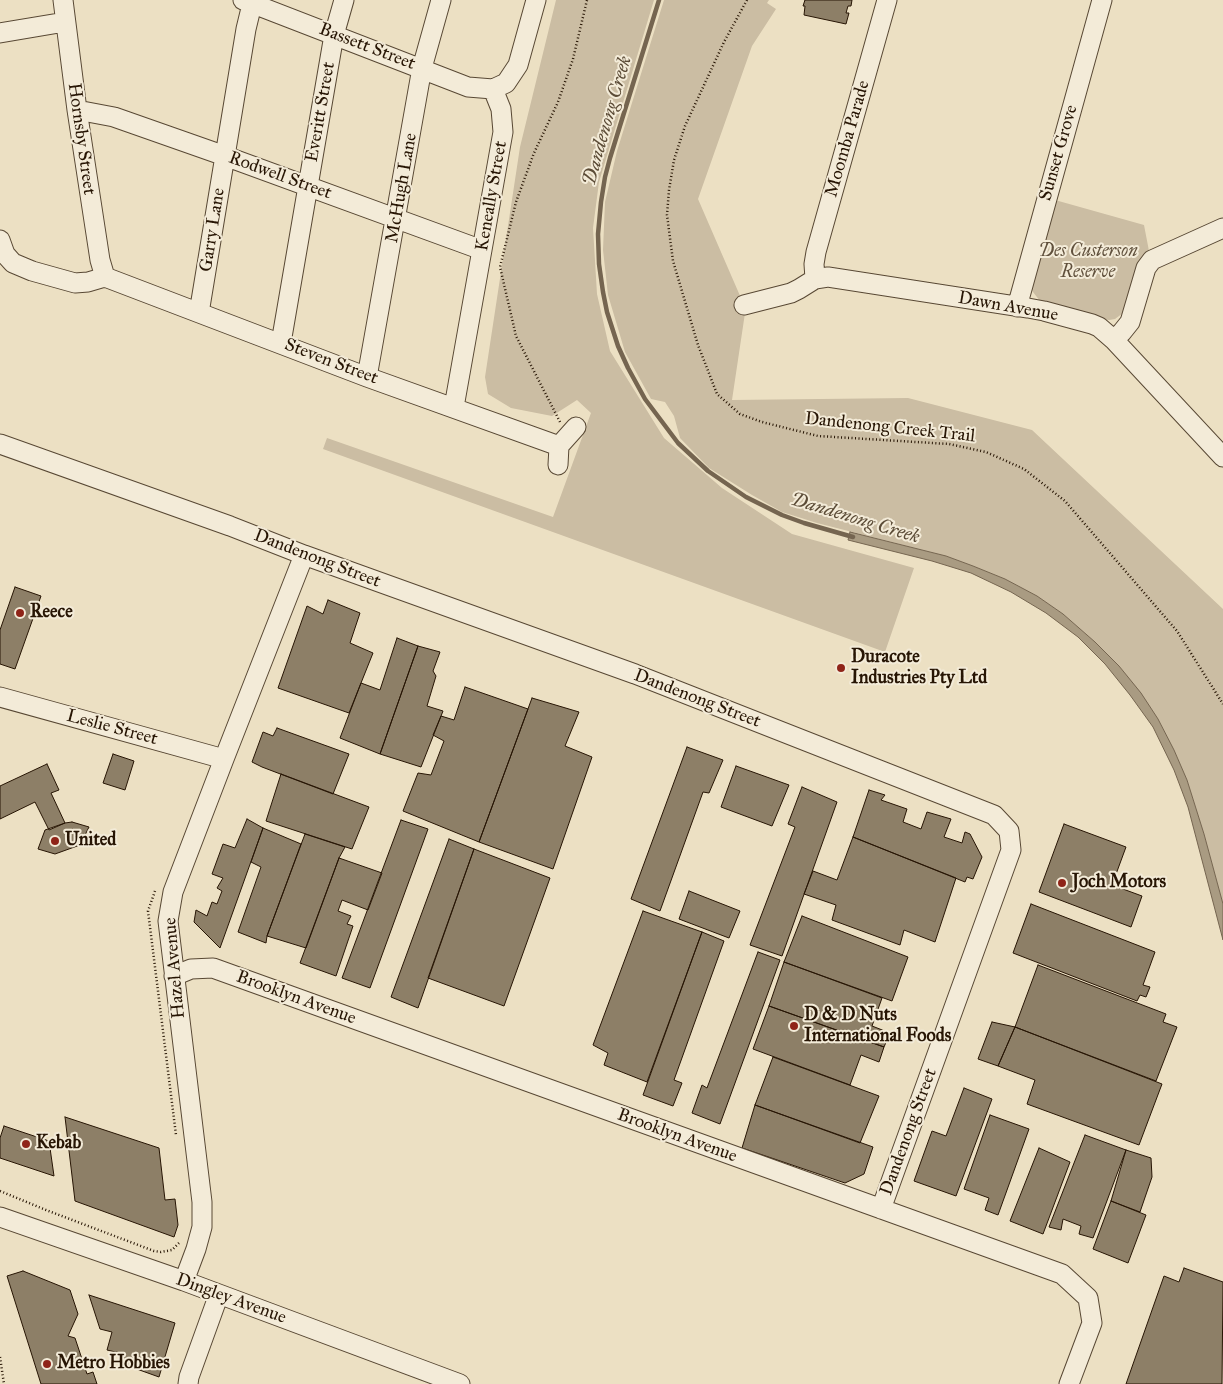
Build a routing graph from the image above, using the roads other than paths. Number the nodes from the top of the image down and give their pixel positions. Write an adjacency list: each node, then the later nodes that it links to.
1 (62, 0): 8 (street, Hornsby Street)
2 (344, 0): 10 (street, Everitt Street)
3 (441, 0): 11 (street, McHugh Lane)
4 (536, 0): 12 (street)
5 (886, 0): 21 (street, Moomba Parade)
6 (1102, 0): 23 (street, Sunset Grove)
7 (250, 1): 10 (street, Bassett Street); 14 (street, Garry Lane)
8 (65, 22): 9 (street); 13 (street, Hornsby Street)
9 (0, 33)
10 (334, 35): 11 (street, Bassett Street); 15 (street, Everitt Street)
11 (422, 68): 12 (street, Bassett Street); 16 (street, McHugh Lane)
12 (493, 88): 19 (street, Keneally Street)
13 (76, 110): 14 (street, Rodwell Street); 20 (street, Hornsby Street)
14 (225, 156): 15 (street, Rodwell Street); 24 (street, Garry Lane)
15 (309, 186): 16 (street, Rodwell Street); 26 (street, Everitt Street)
16 (396, 218): 19 (street, Rodwell Street); 27 (street, McHugh Lane)
17 (1223, 228): 25 (street)
18 (0, 240): 20 (street)
19 (482, 250): 28 (street, Keneally Street)
20 (105, 277): 24 (street, Steven Street)
21 (815, 279): 22 (street, Dawn Avenue); 23 (street, Dawn Avenue)
22 (744, 305)
23 (1017, 306): 25 (street, Dawn Avenue)
24 (199, 314): 26 (street, Steven Street)
25 (1114, 340): 31 (street, Dawn Avenue)
26 (281, 343): 27 (street, Steven Street)
27 (368, 377): 28 (street, Steven Street)
28 (454, 407): 30 (street, Steven Street)
29 (0, 444): 32 (street, Dandenong Street)
30 (565, 444)
31 (1223, 457)
32 (304, 555): 34 (street, Hazel Avenue); 36 (street, Dandenong Street)
33 (0, 697): 34 (street, Leslie Street)
34 (224, 759): 35 (street, Hazel Avenue)
35 (174, 976): 36 (street, Brooklyn Avenue); 38 (street, Hazel Avenue)
36 (881, 1209): 42 (street, Brooklyn Avenue)
37 (0, 1217): 38 (street, Dingley Avenue)
38 (184, 1281): 39 (street, Dingley Avenue)
39 (218, 1294): 40 (street); 41 (street, Dingley Avenue)
40 (188, 1384)
41 (460, 1384)
42 (1069, 1384)

